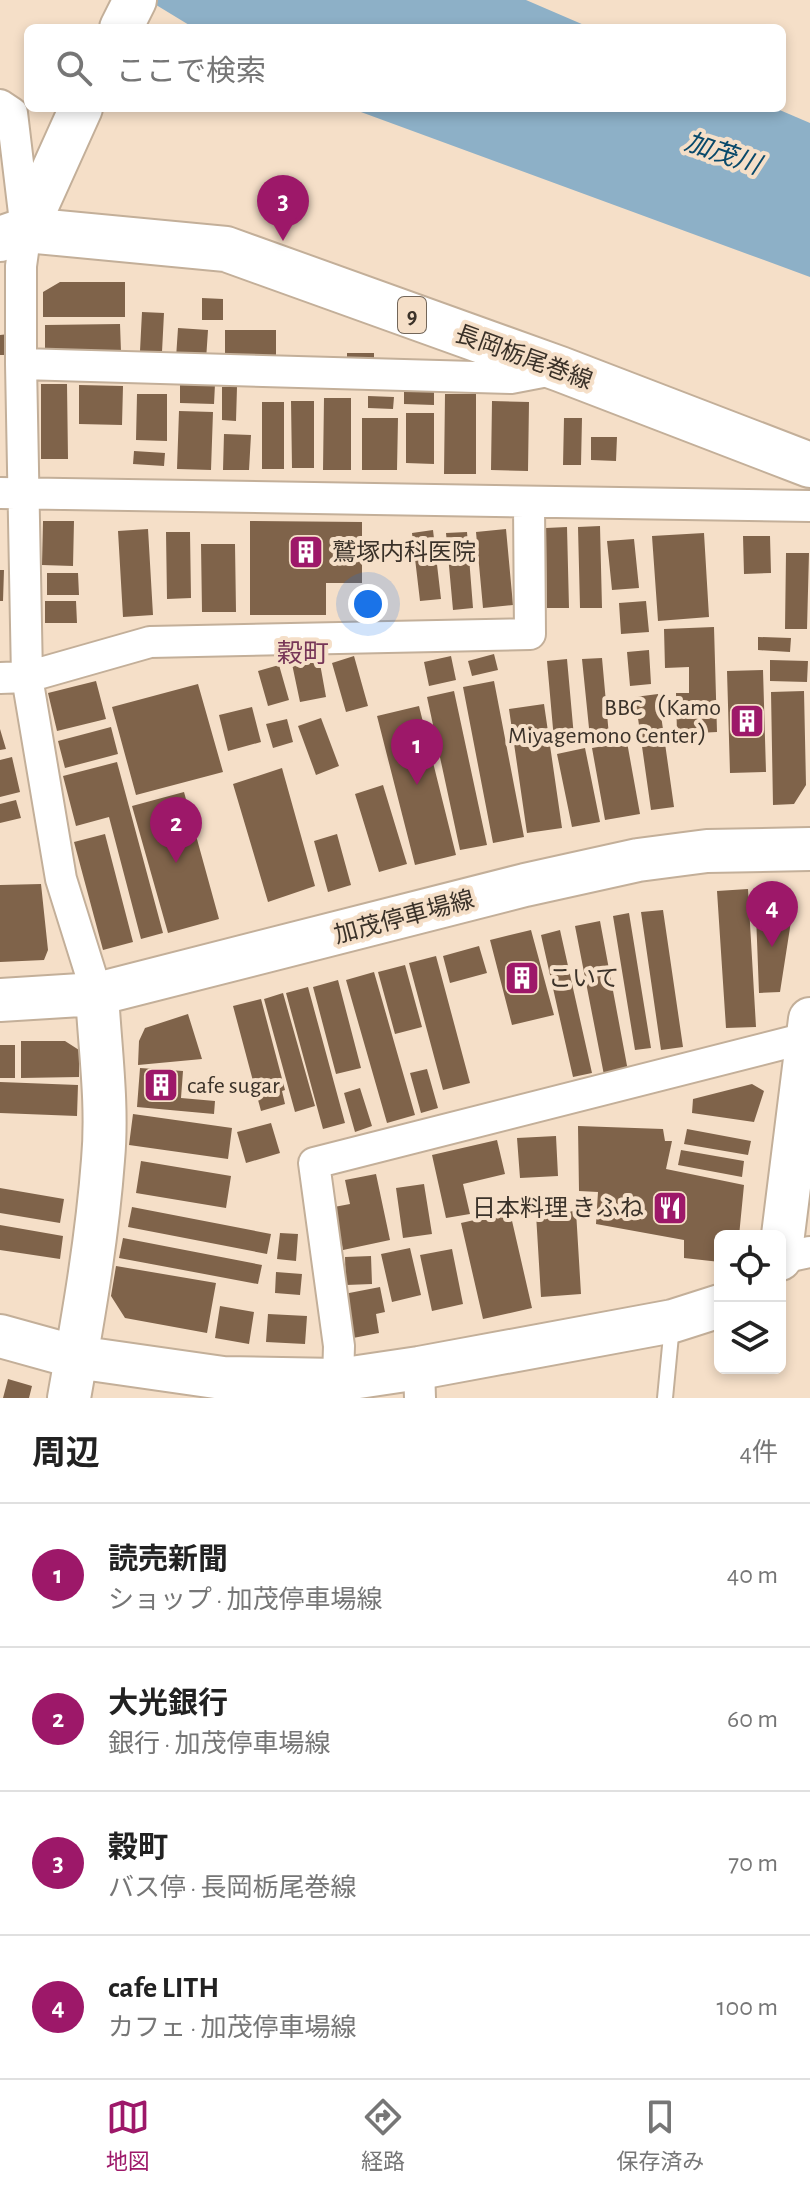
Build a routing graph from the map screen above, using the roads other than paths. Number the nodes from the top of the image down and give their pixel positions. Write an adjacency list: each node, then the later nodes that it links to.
1 (135, 0): 2 (street)
2 (123, 24)
3 (4, 117): 5 (street)
4 (76, 118): 5 (street)
5 (12, 252): 6 (street); 7 (main road, 長岡栃尾巻線 / 9)
6 (21, 364): 7 (street); 9 (street)
7 (560, 369): 8 (main road, 長岡栃尾巻線 / 9)
8 (810, 465)
9 (12, 493): 10 (street); 12 (street)
10 (529, 504): 11 (street); 12 (street)
11 (810, 506)
12 (14, 677): 14 (street)
13 (810, 849): 14 (street, 加茂停車場線)
14 (97, 994): 15 (street, 加茂停車場線); 23 (street)
15 (0, 1000)
16 (808, 1029): 17 (street); 24 (street)
17 (783, 1230)
18 (810, 1252): 19 (street)
19 (786, 1257)
20 (714, 1308): 21 (street)
21 (673, 1321): 25 (street); 27 (lane)
22 (0, 1336): 23 (street)
23 (76, 1357): 24 (street); 26 (street)
24 (338, 1380): 25 (street)
25 (419, 1383)
26 (69, 1398)
27 (665, 1398)

